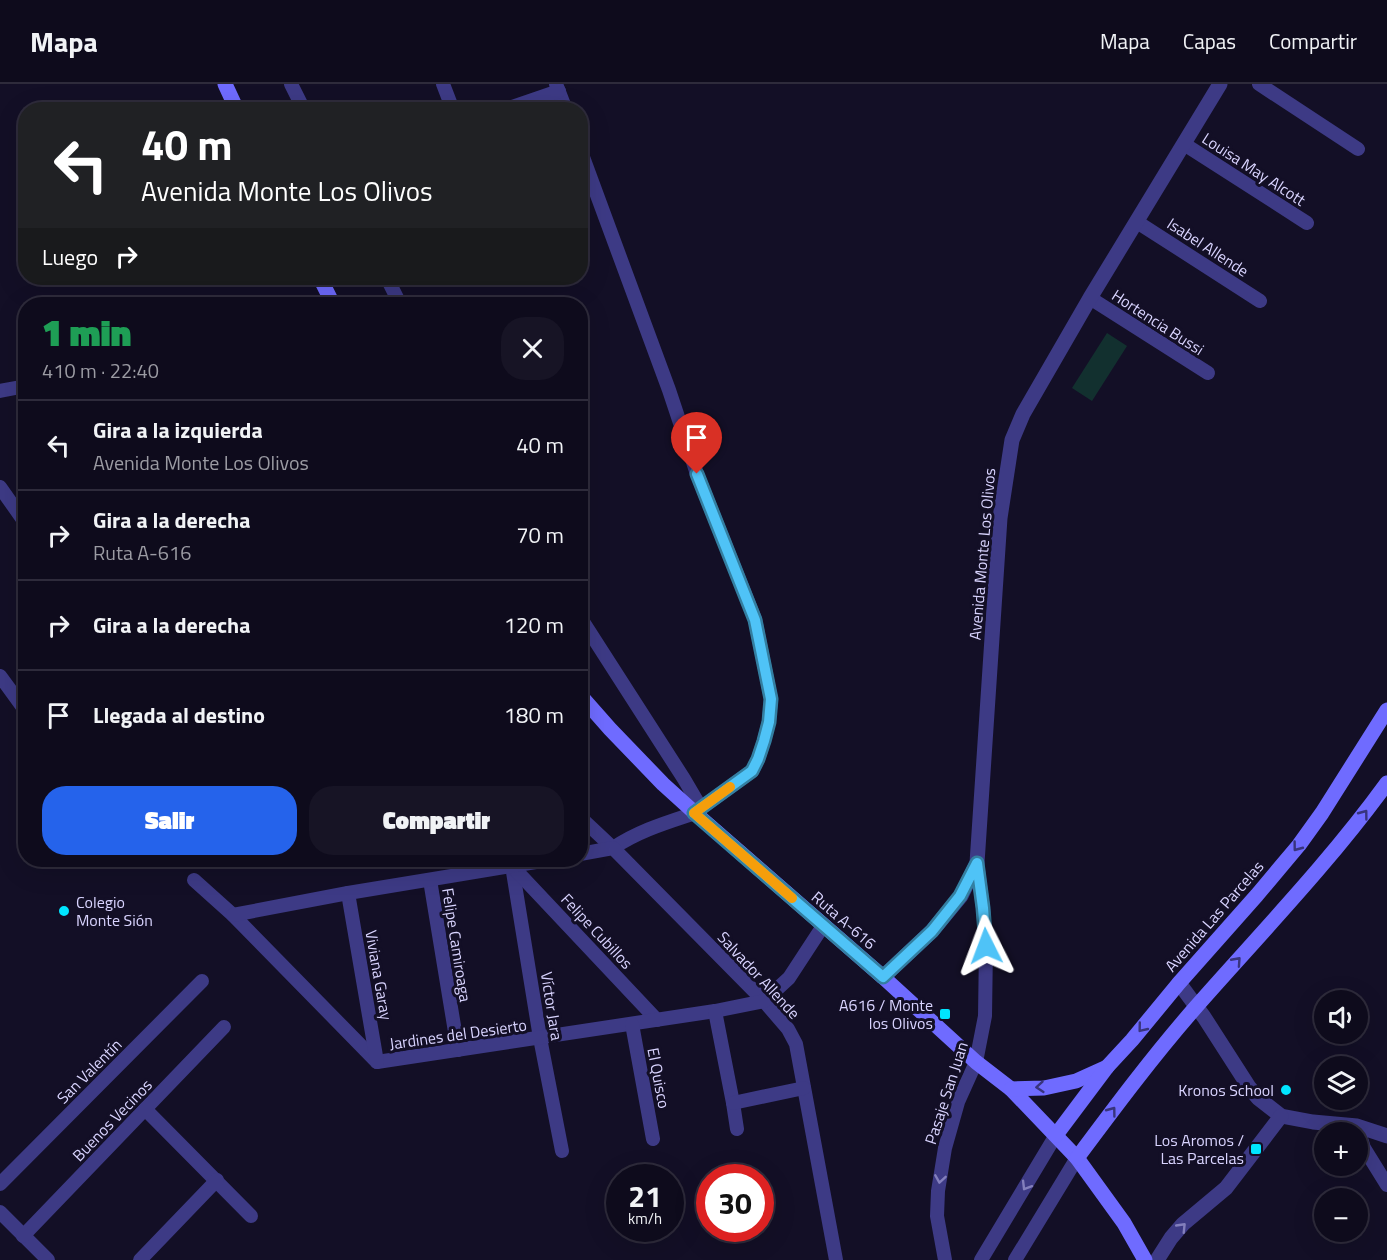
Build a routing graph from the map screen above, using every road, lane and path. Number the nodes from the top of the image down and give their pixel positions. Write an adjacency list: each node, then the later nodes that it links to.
1 (225, 84): 7 (main road)
2 (291, 84): 8 (street)
3 (443, 84): 9 (street)
4 (1220, 84): 12 (street, Avenida Monte Los Olivos)
5 (1259, 84): 13 (street)
6 (558, 87): 10 (street); 11 (street)
7 (233, 102)
8 (300, 102)
9 (450, 102)
10 (523, 102)
11 (563, 102)
12 (1184, 144): 15 (street, Avenida Monte Los Olivos); 16 (street, Louisa May Alcott)
13 (1358, 149)
14 (588, 171): 30 (street)
15 (1137, 222): 17 (street, Avenida Monte Los Olivos); 18 (street, Isabel Allende)
16 (1307, 223)
17 (1090, 298): 19 (street, Hortencia Bussi); 34 (street, Avenida Monte Los Olivos)
18 (1260, 301)
19 (1208, 373)
20 (18, 387): 21 (street)
21 (0, 390)
22 (0, 487): 23 (street)
23 (18, 513)
24 (588, 629): 30 (street)
25 (0, 676): 26 (street)
26 (18, 701)
27 (588, 704): 30 (main road, Ruta A-616)
28 (1387, 710): 45 (main road, Avenida Las Parcelas, one-way to 45)
29 (1387, 783): 47 (main road, one-way to 29)
30 (698, 811): 32 (street); 42 (main road, Ruta A-616)
31 (588, 825): 32 (street)
32 (613, 848): 33 (street); 46 (street, Salvador Allende)
33 (588, 853)
34 (977, 863): 43 (street, Avenida Monte Los Olivos); 55 (street, Pasaje San Juan)
35 (506, 867): 39 (street)
36 (512, 867): 52 (street, Víctor Jara)
37 (513, 867): 49 (street, Felipe Cubillos)
38 (194, 880): 41 (street, Jardines del Desierto)
39 (430, 880): 40 (street); 53 (street, Felipe Camiroaga)
40 (348, 893): 41 (street); 54 (street, Viviana Garay)
41 (233, 915): 54 (street, Jardines del Desierto)
42 (823, 926): 43 (main road, Ruta A-616); 46 (street)
43 (883, 977): 55 (main road, Ruta A-616)
44 (202, 981): 72 (street, San Valentín)
45 (1179, 983): 47 (street); 56 (main road, Avenida Las Parcelas, one-way to 56)
46 (764, 1001): 48 (street, Jardines del Desierto); 57 (street, Salvador Allende)
47 (1197, 1006): 61 (street); 70 (main road, one-way to 47)
48 (715, 1011): 49 (street, Jardines del Desierto); 59 (street)
49 (657, 1020): 50 (street, Jardines del Desierto)
50 (632, 1024): 52 (street, Jardines del Desierto); 67 (street, El Quisco)
51 (224, 1027): 60 (street, Buenos Vecinos)
52 (540, 1038): 53 (street, Jardines del Desierto); 68 (street, Víctor Jara)
53 (458, 1050): 54 (street, Jardines del Desierto)
54 (377, 1062)
55 (976, 1062): 58 (main road, Ruta A-616); 80 (street, Pasaje San Juan, one-way to 80)
56 (1107, 1067): 58 (main road, one-way to 58); 65 (main road, Avenida Las Parcelas)
57 (804, 1088): 59 (street); 79 (street, Salvador Allende)
58 (1011, 1089): 65 (main road, Ruta A-616)
59 (733, 1103): 64 (street)
60 (145, 1109): 71 (street); 76 (street, Buenos Vecinos)
61 (1281, 1116): 62 (street); 84 (street, one-way to 61)
62 (1314, 1122)
63 (1368, 1129): 66 (street)
64 (737, 1130)
65 (1056, 1135): 70 (main road, Ruta A-616); 81 (street, one-way to 81)
66 (1387, 1136)
67 (654, 1139)
68 (562, 1151)
69 (1368, 1154): 73 (street)
70 (1077, 1158): 82 (street); 83 (main road, Ruta A-616)
71 (217, 1180): 75 (street); 78 (street)
72 (0, 1184)
73 (1387, 1185)
74 (0, 1212): 76 (street)
75 (251, 1216)
76 (23, 1236): 77 (street)
77 (48, 1260)
78 (140, 1260)
79 (837, 1260)
80 (945, 1260)
81 (981, 1260)
82 (1015, 1260)
83 (1145, 1260)
84 (1157, 1260)

